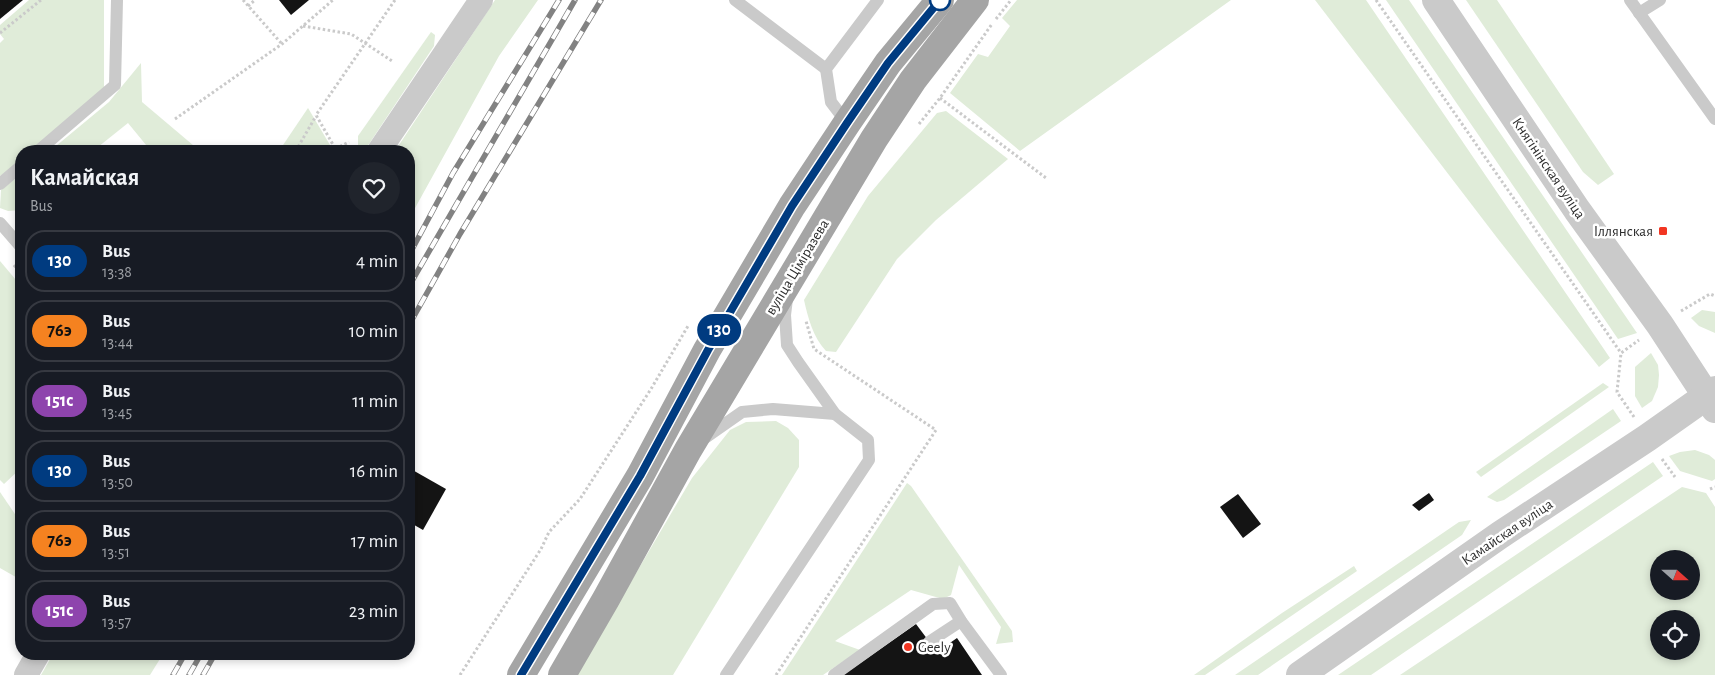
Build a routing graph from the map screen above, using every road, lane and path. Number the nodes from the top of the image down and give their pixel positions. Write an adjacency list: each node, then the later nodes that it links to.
1 (41, 0): 20 (path)
2 (117, 0): 32 (lane)
3 (243, 0): 17 (path)
4 (255, 0): 17 (path)
5 (333, 0): 19 (path)
6 (395, 0): 21 (path)
7 (481, 0): 36 (street)
8 (736, 0): 24 (lane)
9 (878, 0): 24 (lane)
10 (940, 0): 29 (main road, вуліца Ціміразева)
11 (974, 0): 42 (main road, вуліца Ціміразева)
12 (1011, 0): 25 (path)
13 (1376, 0): 46 (path)
14 (1436, 0): 45 (street, Княгінінская вуліца)
15 (1630, 0): 18 (lane)
16 (1660, 0): 18 (lane)
17 (248, 6): 22 (path)
18 (1639, 13): 28 (lane)
19 (303, 26): 21 (path); 22 (path)
20 (0, 33)
21 (366, 43): 23 (path); 26 (path)
22 (282, 44): 27 (path)
23 (392, 60)
24 (826, 69): 29 (lane)
25 (940, 98): 30 (path); 38 (path)
26 (316, 115): 33 (path); 34 (path)
27 (175, 119)
28 (1715, 119)
29 (847, 123): 55 (main road, вуліца Ціміразева)
30 (915, 127)
31 (348, 142): 35 (path)
32 (45, 145)
33 (299, 145)
34 (333, 145)
35 (342, 145)
36 (383, 145)
37 (15, 171): 39 (lane)
38 (1046, 178)
39 (0, 184)
40 (0, 223): 41 (lane)
41 (15, 240)
42 (789, 279): 49 (lane); 51 (main road, вуліца Ціміразева)
43 (1715, 296): 45 (path)
44 (805, 316): 64 (path)
45 (1660, 325): 46 (path); 48 (street, Княгінінская вуліца)
46 (1621, 353): 50 (path)
47 (651, 389): 60 (path)
48 (1712, 398): 50 (street, Камайская вуліца)
49 (835, 414): 51 (lane); 63 (lane)
50 (1648, 438): 52 (path); 67 (street, Камайская вуліца)
51 (688, 450): 55 (main road, вуліца Ціміразева)
52 (1675, 477)
53 (1715, 488): 54 (path)
54 (1710, 489)
55 (593, 583): 61 (main road, вуліца Ціміразева); 62 (main road, вуліца Ціміразева)
56 (960, 622): 57 (lane); 65 (lane); 66 (lane)
57 (929, 642)
58 (35, 660): 59 (street)
59 (26, 675)
60 (460, 675)
61 (521, 675)
62 (562, 675)
63 (726, 675)
64 (776, 675)
65 (834, 675)
66 (1001, 675)
67 (1300, 675)

